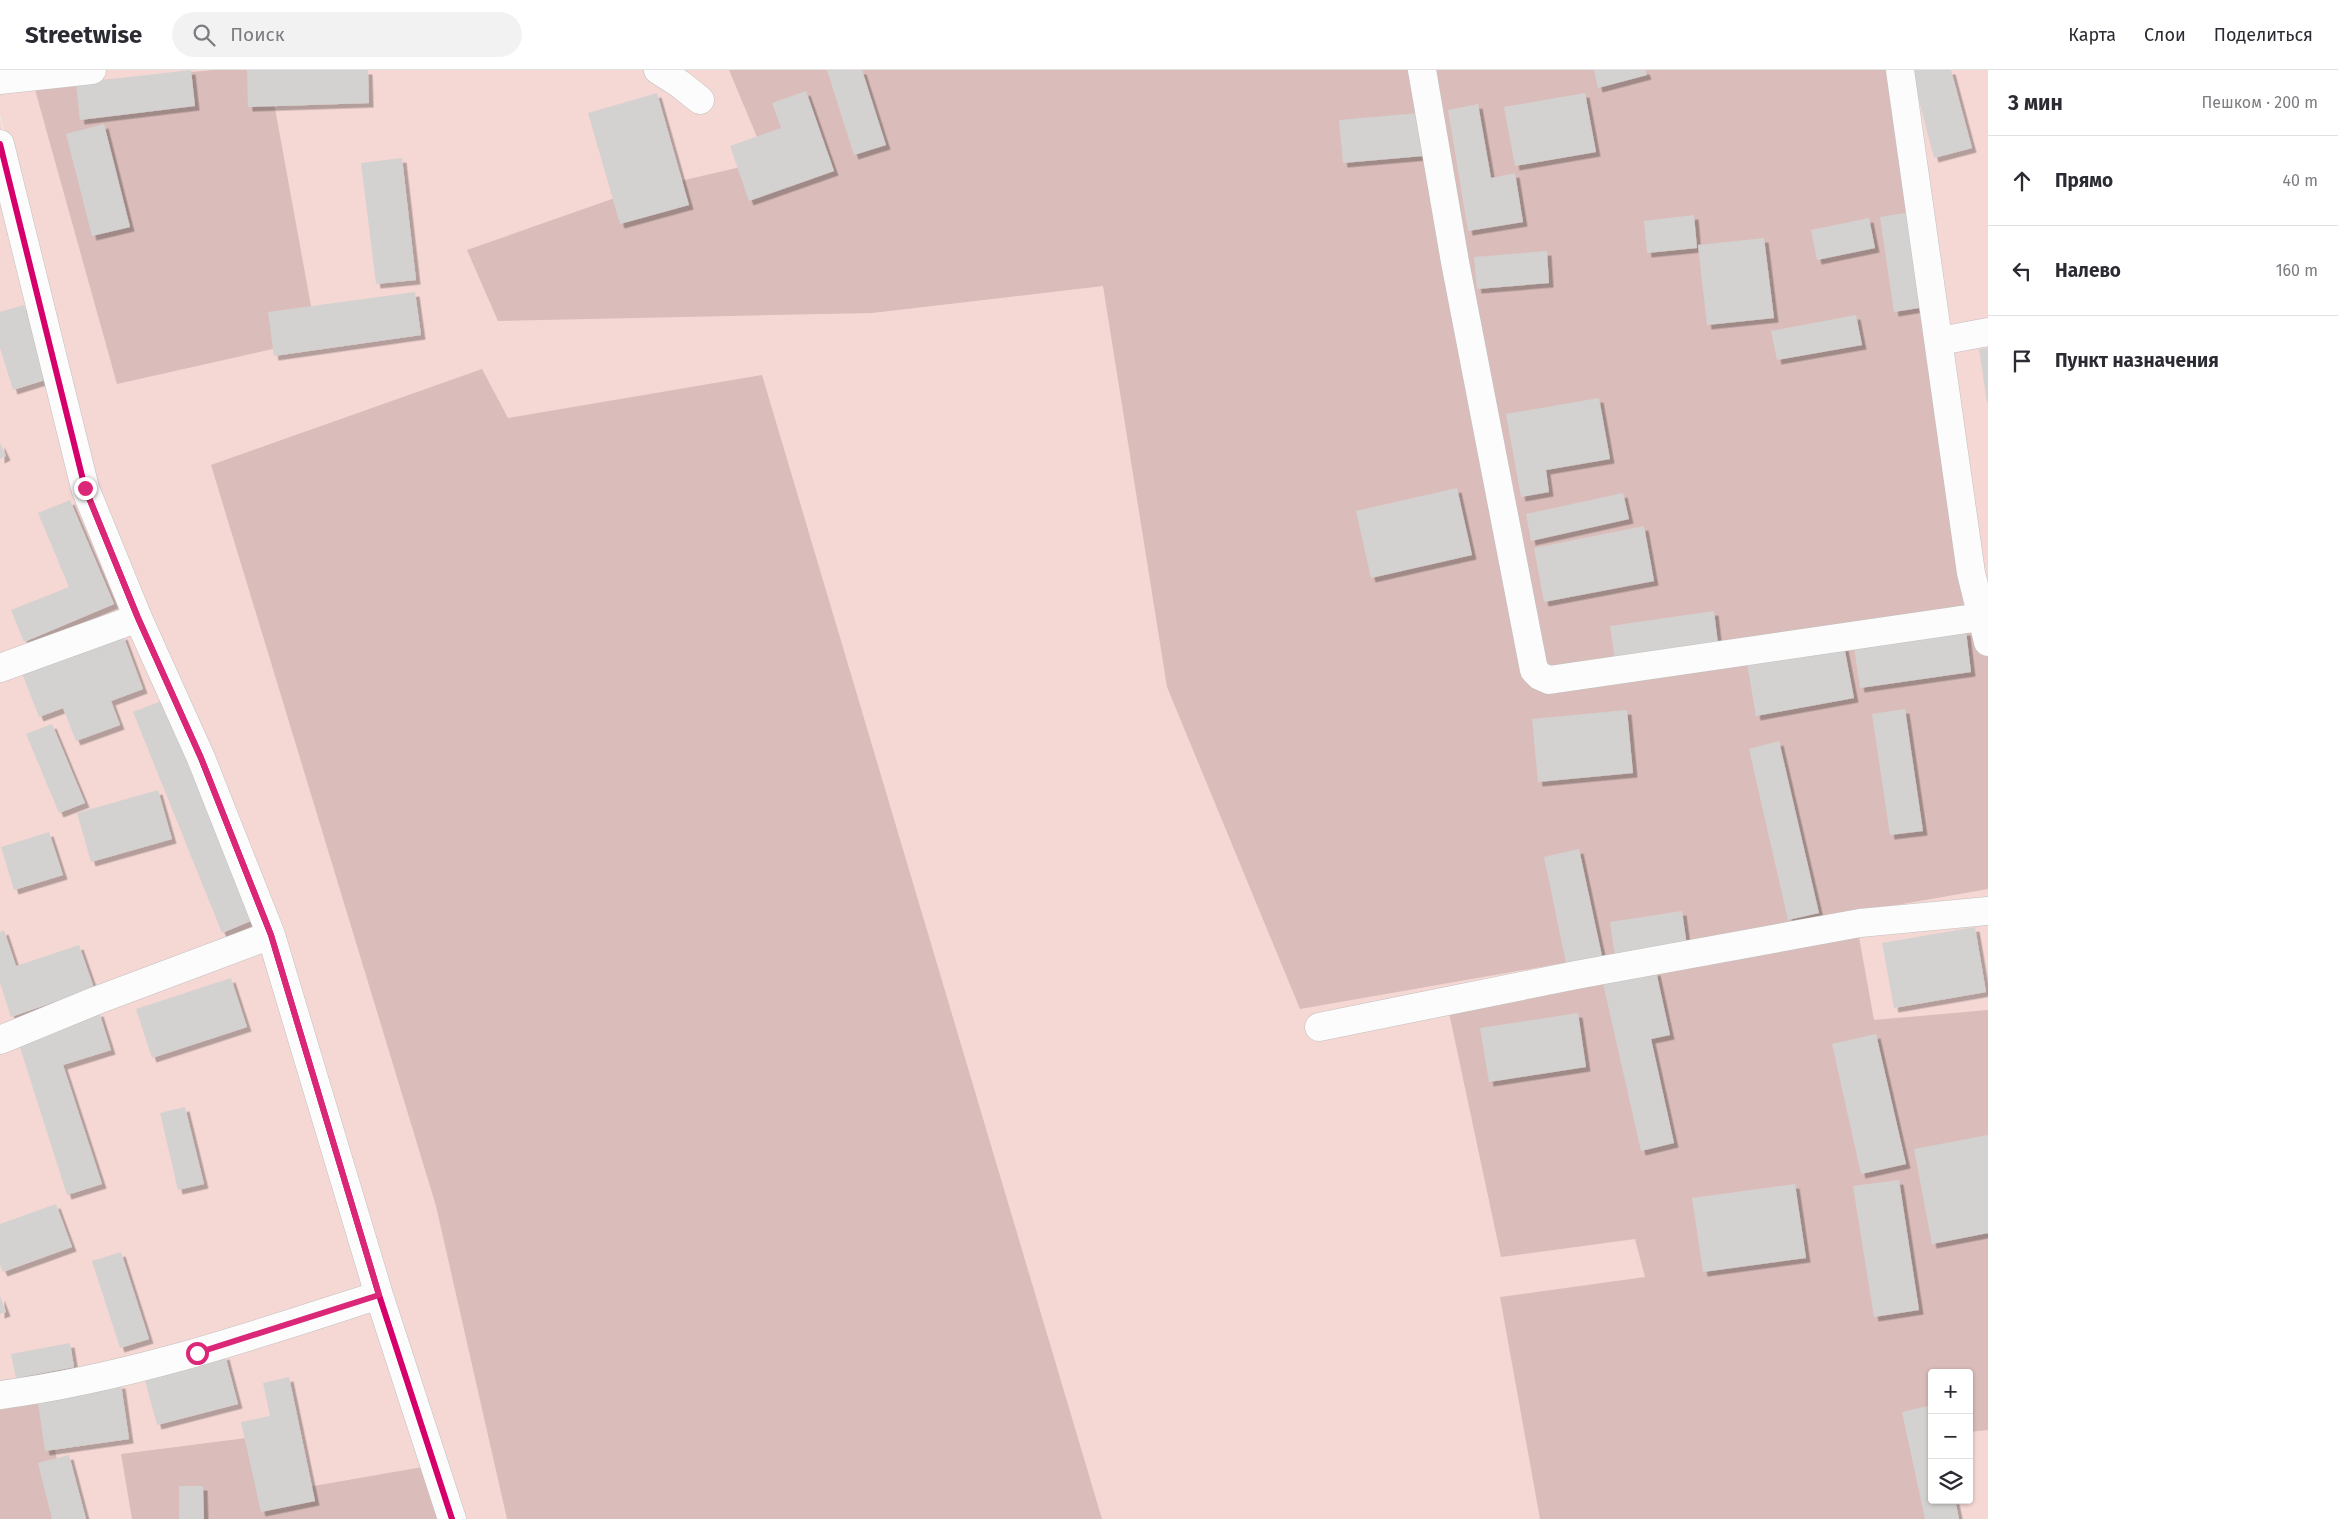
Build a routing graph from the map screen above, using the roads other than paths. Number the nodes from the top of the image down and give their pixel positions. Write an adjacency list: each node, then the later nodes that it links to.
1 (92, 70): 5 (street)
2 (658, 70): 6 (street)
3 (1422, 70): 12 (street)
4 (1900, 70): 10 (street)
5 (0, 80)
6 (700, 100)
7 (0, 144): 8 (street)
8 (8, 203): 11 (street)
9 (1988, 332): 10 (street)
10 (1940, 340): 12 (street)
11 (138, 618): 13 (street); 15 (street)
12 (1985, 630)
13 (0, 668)
14 (1988, 910): 16 (street)
15 (271, 935): 17 (street); 18 (street)
16 (1319, 1027)
17 (0, 1040)
18 (379, 1295): 19 (street); 20 (street)
19 (0, 1396)
20 (452, 1519)

